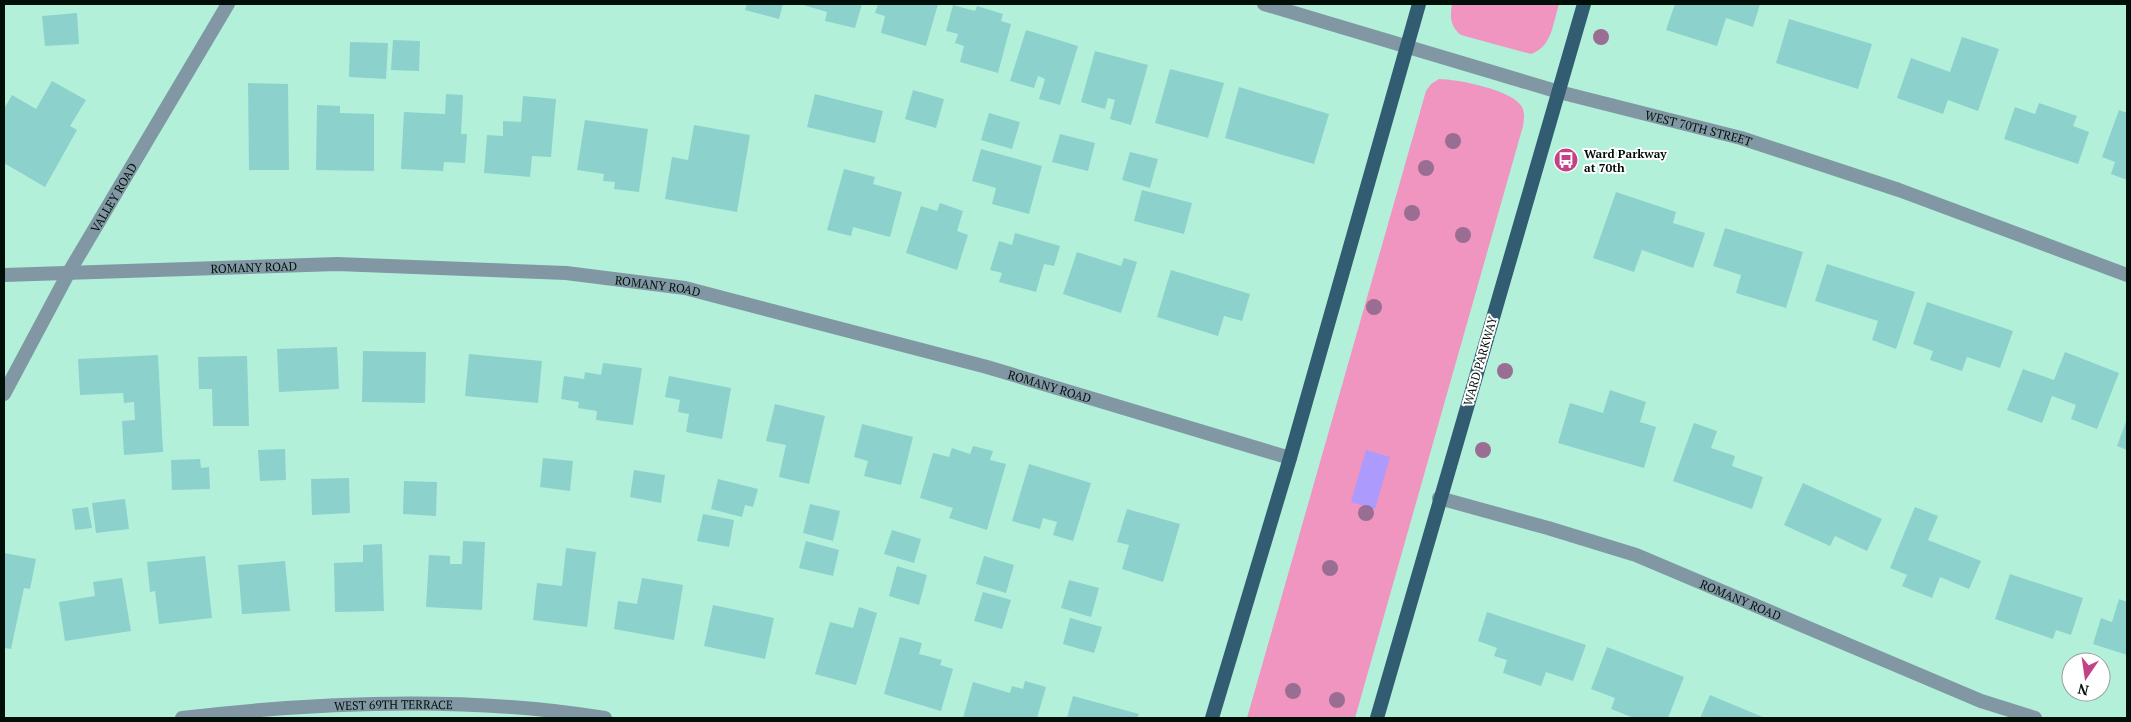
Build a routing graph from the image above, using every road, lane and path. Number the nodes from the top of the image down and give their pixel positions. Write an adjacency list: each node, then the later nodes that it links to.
1 (228, 4): 7 (street, VALLEY ROAD)
2 (1264, 4): 5 (street, WEST 70TH STREET)
3 (1419, 4): 5 (main road)
4 (1584, 4): 6 (main road, WARD PARKWAY)
5 (1407, 46): 6 (street, WEST 70TH STREET); 11 (main road)
6 (1559, 92): 9 (street, WEST 70TH STREET); 12 (main road, WARD PARKWAY)
7 (69, 272): 8 (street, ROMANY ROAD); 10 (street, VALLEY ROAD); 11 (street, ROMANY ROAD)
8 (4, 275)
9 (2127, 275)
10 (4, 394)
11 (1290, 458): 15 (main road)
12 (1440, 498): 16 (main road, WARD PARKWAY); 17 (street, ROMANY ROAD)
13 (182, 718): 14 (street, WEST 69TH TERRACE)
14 (605, 718)
15 (1212, 718)
16 (1377, 718)
17 (2035, 718)

